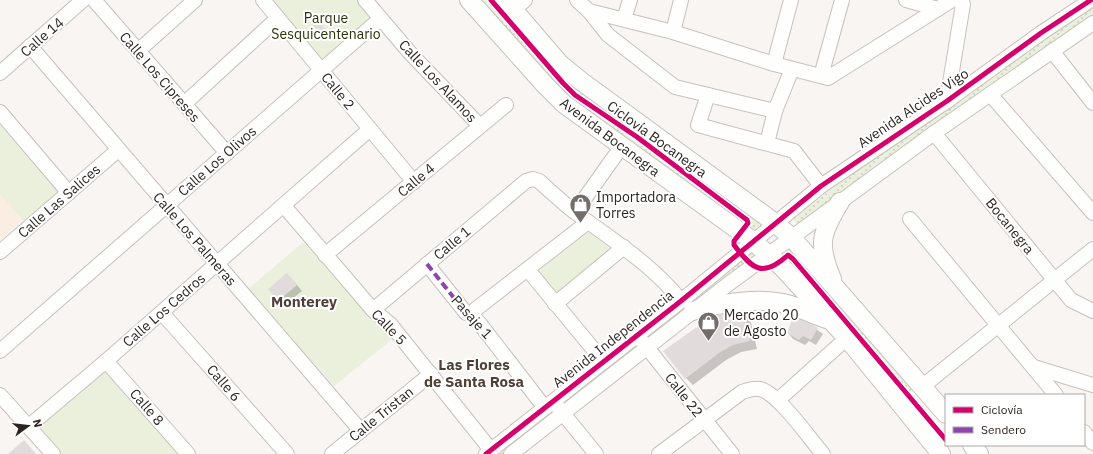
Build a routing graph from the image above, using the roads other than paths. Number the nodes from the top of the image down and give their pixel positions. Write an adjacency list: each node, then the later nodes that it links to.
1 (83, 0): 24 (street, Calle 14)
2 (94, 0): 25 (street, Calle Los Cipreses)
3 (195, 0): 25 (street)
4 (263, 0): 19 (street, Calle 2)
5 (365, 0): 20 (street, Calle Los Alamos)
6 (469, 0): 44 (main road, Avenida Bocanegra)
7 (578, 0): 18 (street)
8 (630, 0): 21 (street)
9 (681, 0): 23 (street)
10 (791, 0): 27 (street)
11 (842, 0): 31 (street)
12 (906, 0): 17 (street)
13 (952, 0): 17 (street)
14 (960, 0): 34 (street)
15 (1091, 0): 34 (street, Avenida Alcides Vigo)
16 (514, 3): 57 (main road, Avenida Bocanegra)
17 (938, 9): 31 (street)
18 (589, 11): 21 (street); 33 (street)
19 (278, 18): 29 (street, Calle 2); 36 (street)
20 (380, 19): 29 (street, Calle Los Olivos); 40 (street, Calle Los Alamos)
21 (624, 19): 23 (street)
22 (1093, 23): 26 (street)
23 (673, 32): 27 (street)
24 (30, 46): 30 (street, Calle 14); 45 (street, Calle Los Palmeras)
25 (138, 51): 36 (street, Calle Los Cipreses)
26 (1052, 51): 32 (street); 35 (street)
27 (774, 64): 28 (street)
28 (792, 69): 31 (street); 38 (street)
29 (322, 70): 41 (street, Calle 2); 46 (street, Calle Los Olivos)
30 (0, 73)
31 (821, 76)
32 (990, 94): 42 (street); 54 (street)
33 (708, 95): 38 (street); 43 (street)
34 (947, 101): 48 (street, Avenida Alcides Vigo)
35 (1093, 103)
36 (184, 104): 46 (street, Calle Los Cipreses)
37 (506, 105): 40 (street, Calle 4)
38 (775, 111): 43 (street)
39 (0, 112): 49 (street)
40 (480, 126): 47 (street, Calle 4)
41 (370, 129): 47 (street, Calle 2); 52 (street, Calle Los Cedros)
42 (934, 133): 50 (street); 68 (street, Bocanegra)
43 (768, 143): 48 (street)
44 (622, 146): 53 (street); 59 (main road, Avenida Bocanegra)
45 (118, 150): 49 (street, Calle Las Salices); 51 (street, Calle Los Palmeras)
46 (227, 153): 51 (street, Calle Los Olivos)
47 (414, 182): 63 (street, Calle 4)
48 (820, 186): 57 (street, Avenida Alcides Vigo)
49 (69, 193): 62 (street, Calle Las Salices)
50 (840, 202): 58 (street); 69 (main road)
51 (167, 205): 65 (street, Calle Los Palmeras); 81 (street, Calle Los Olivos)
52 (284, 206): 63 (street, Calle 5); 65 (street, Calle Los Cedros)
53 (575, 212): 56 (street); 66 (street, Calle 1)
54 (1093, 213)
55 (910, 219): 77 (street)
56 (588, 222): 60 (street); 67 (street)
57 (774, 223): 58 (main road, Avenida Bocanegra); 59 (street, Avenida Alcides Vigo)
58 (792, 238): 64 (street); 69 (main road, Avenida Bocanegra)
59 (753, 241): 64 (main road, Avenida Bocanegra); 71 (street, Avenida Independencia)
60 (624, 247): 70 (street); 71 (street)
61 (1093, 249): 68 (street)
62 (0, 252)
63 (325, 255): 72 (street, Calle 5)
64 (768, 255): 71 (street, Avenida Independencia); 76 (main road, Avenida Bocanegra)
65 (217, 264): 74 (street, Calle Los Cedros); 96 (street, Calle Los Palmeras)
66 (427, 264): 72 (street, Calle 1); 75 (street, Pasaje 1)
67 (528, 270): 70 (street); 75 (street)
68 (1055, 281): 73 (street, Bocanegra); 77 (street)
69 (837, 288): 87 (main road)
70 (555, 304): 83 (street)
71 (687, 306): 76 (main road); 78 (street, Avenida Independencia); 80 (street, Avenida Independencia)
72 (373, 310): 85 (street, Calle 5)
73 (1093, 311)
74 (162, 313): 82 (street, Calle Los Cedros); 103 (street, Calle 6)
75 (472, 315): 91 (street, Pasaje 1)
76 (831, 320): 79 (main road, Avenida Bocanegra)
77 (998, 326): 84 (street); 87 (street)
78 (637, 335): 80 (street, Calle 22); 83 (street, Avenida Independencia)
79 (847, 338): 90 (street); 110 (main road, Avenida Bocanegra)
80 (647, 347): 92 (street, Avenida Independencia); 94 (street, Calle 22)
81 (0, 351)
82 (106, 361): 95 (street, Calle Los Cedros); 102 (street, Calle 8)
83 (603, 362): 91 (street, Avenida Independencia)
84 (1034, 367): 86 (street); 88 (street)
85 (430, 374): 96 (street, Calle Tristan); 100 (street, Calle 5)
86 (1093, 385)
87 (923, 386): 93 (main road)
88 (1055, 394)
89 (0, 395): 95 (street)
90 (778, 400): 94 (street); 109 (street)
91 (550, 404): 92 (street, Pasaje 1); 100 (street, Avenida Independencia)
92 (563, 413): 105 (street, Avenida Independencia); 106 (street, Pasaje 1)
93 (945, 413)
94 (704, 420): 107 (street); 108 (street, Calle 22)
95 (29, 426): 101 (street)
96 (361, 431): 104 (street, Calle Tristan)
97 (1085, 433): 98 (street)
98 (1093, 443)
99 (973, 446): 111 (main road)
100 (489, 452)
101 (53, 454)
102 (188, 454)
103 (287, 454)
104 (332, 454)
105 (511, 454)
106 (596, 454)
107 (659, 454)
108 (732, 454)
109 (822, 454)
110 (941, 454)
111 (979, 454)

